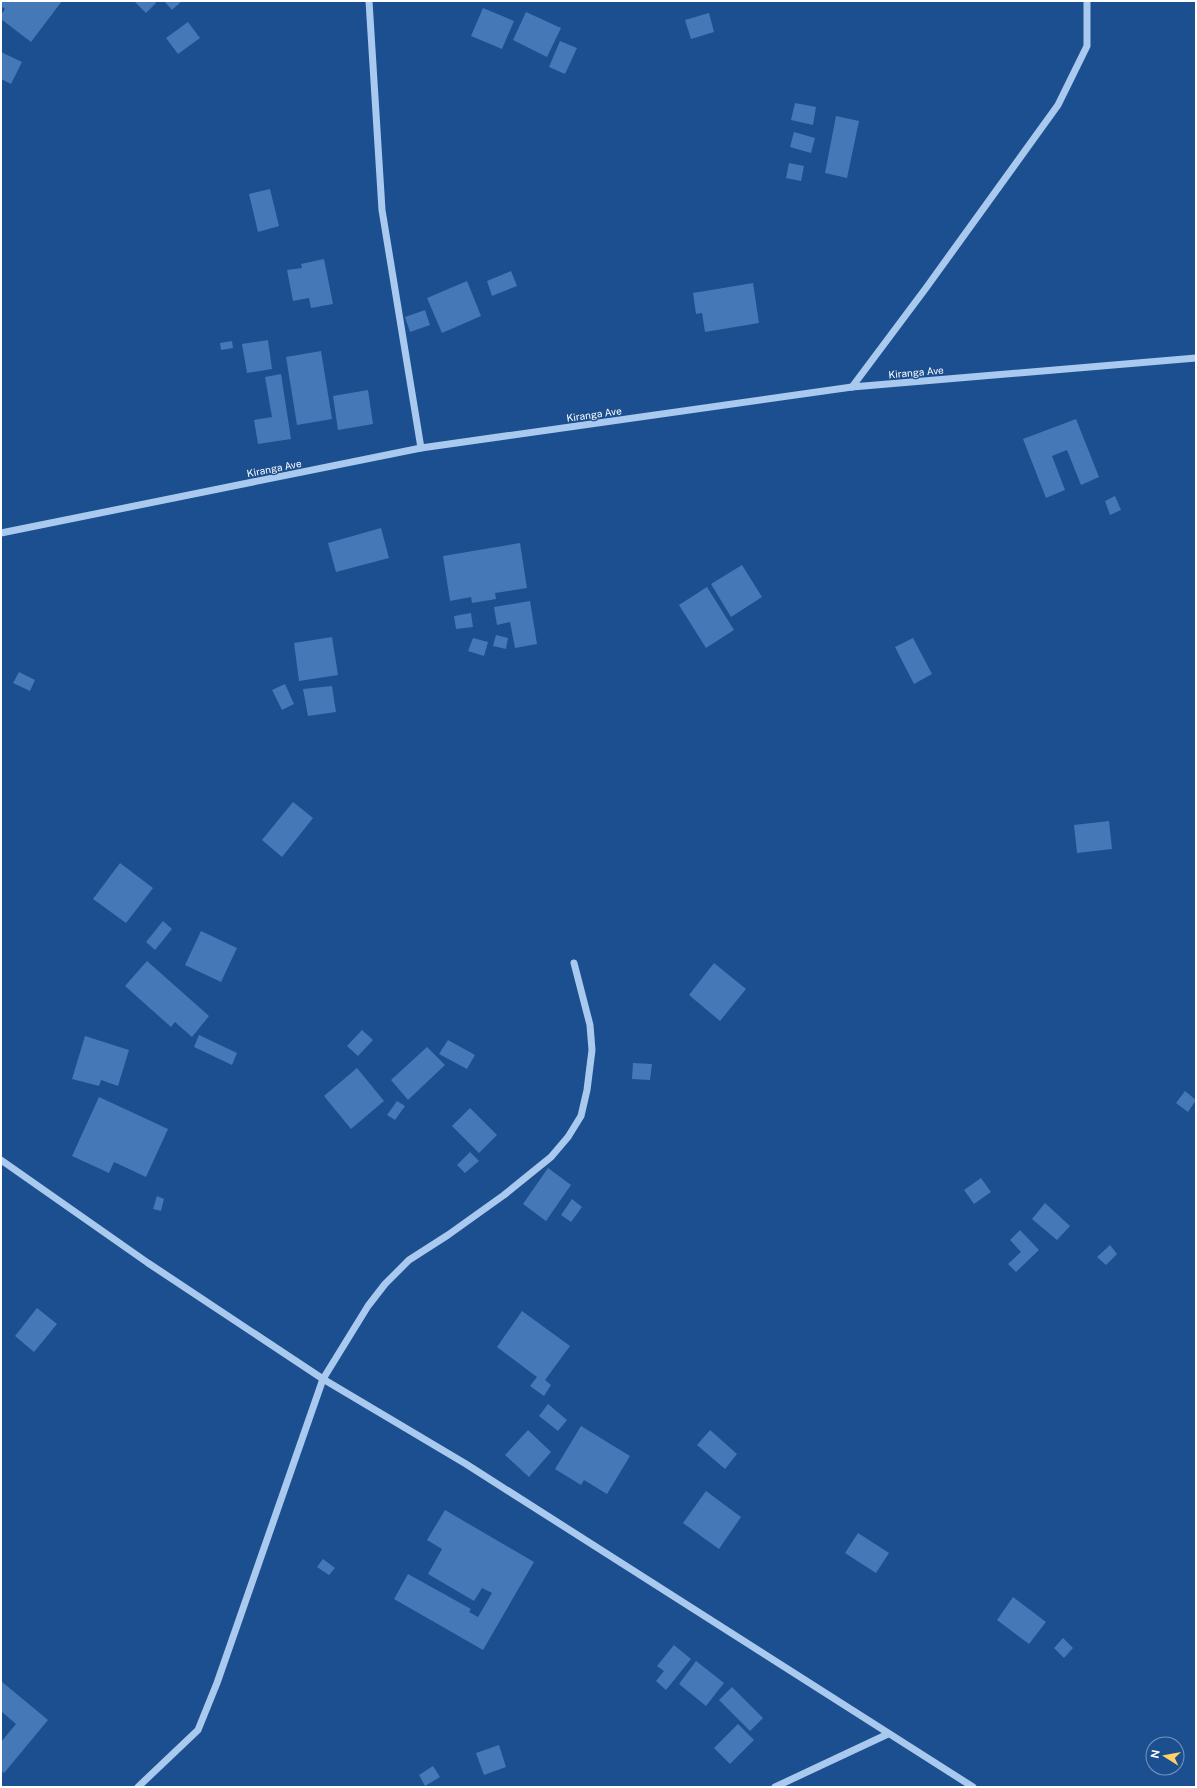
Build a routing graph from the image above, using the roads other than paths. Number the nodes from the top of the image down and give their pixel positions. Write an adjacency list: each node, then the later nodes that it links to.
1 (369, 1): 5 (street)
2 (1087, 1): 4 (street)
3 (1196, 358): 4 (street, Kiranga Ave)
4 (852, 388): 5 (street, Kiranga Ave)
5 (421, 448): 6 (street, Kiranga Ave)
6 (1, 533)
7 (574, 963): 9 (street)
8 (1, 1160): 9 (street)
9 (323, 1380): 10 (street); 11 (street)
10 (888, 1734): 12 (street); 13 (street)
11 (138, 1787)
12 (775, 1787)
13 (973, 1787)

